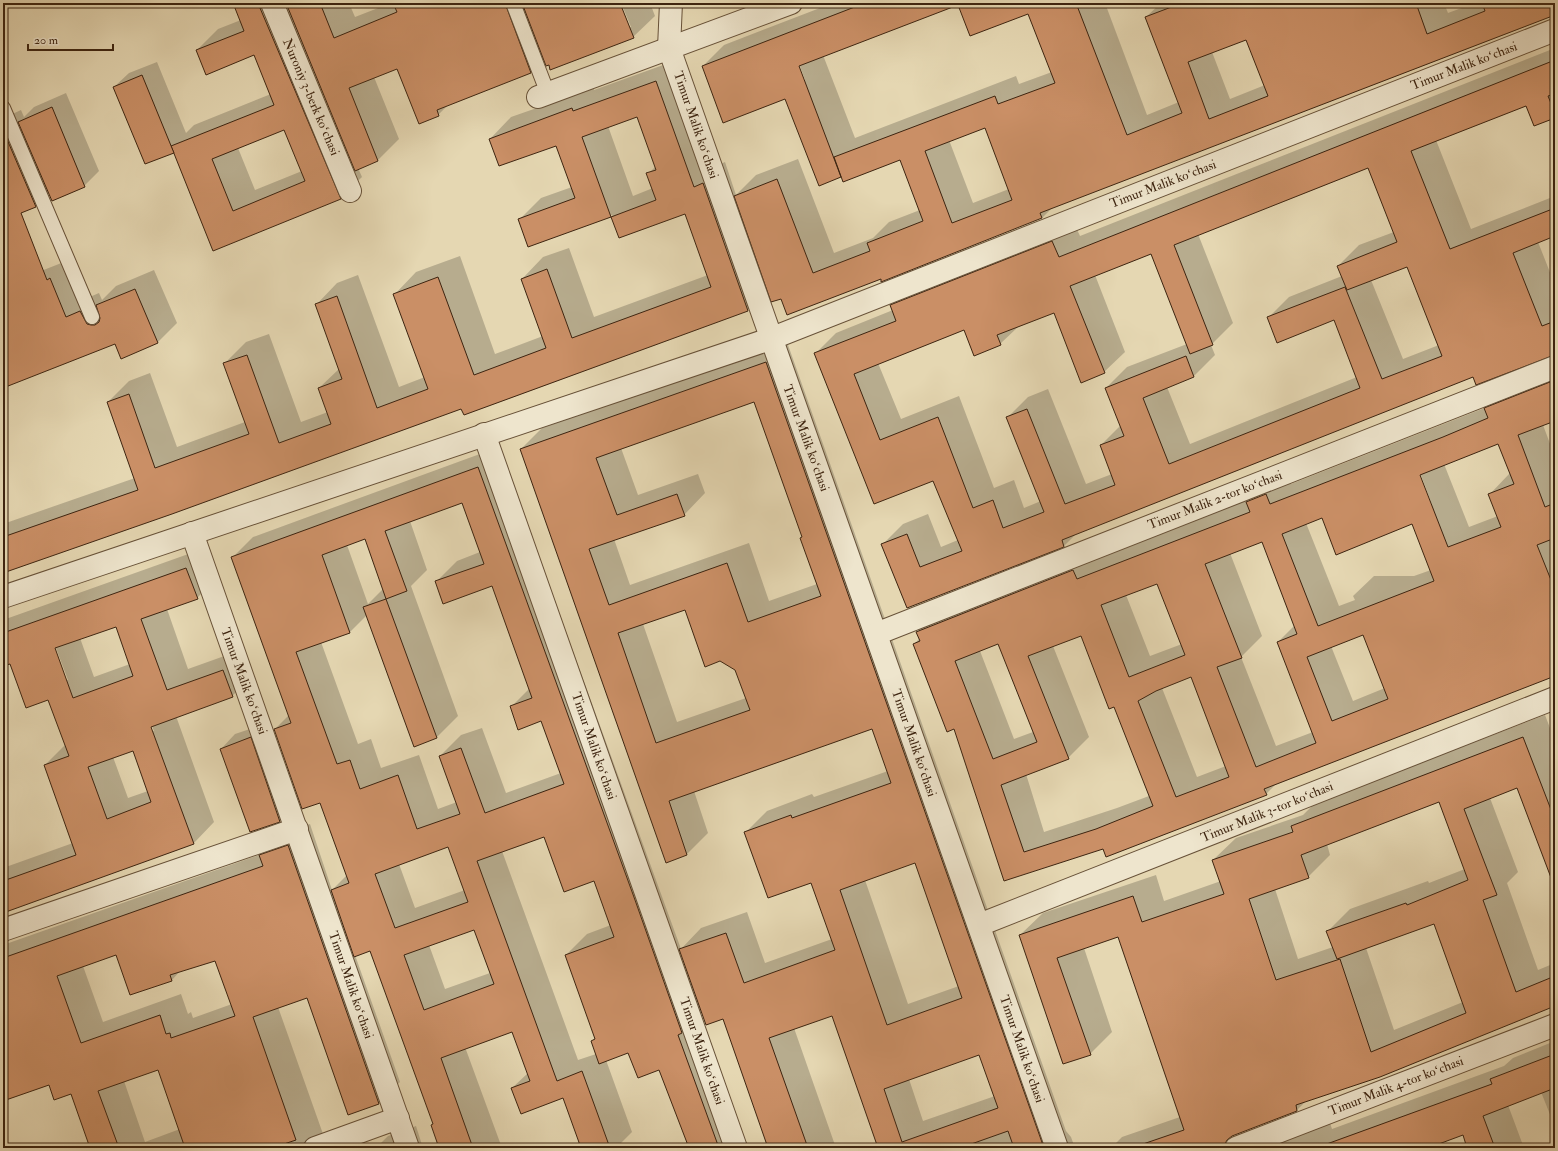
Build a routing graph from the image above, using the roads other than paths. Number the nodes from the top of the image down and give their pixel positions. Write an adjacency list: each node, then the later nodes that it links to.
1 (272, 3): 9 (street, Nuroniy 3-berk koʻchasi)
2 (513, 3): 7 (lane)
3 (671, 3): 6 (street, Timur Malik koʻchasi)
4 (791, 3): 6 (street)
5 (1555, 30): 11 (street, Timur Malik koʻchasi)
6 (669, 48): 7 (street); 11 (street, Timur Malik koʻchasi)
7 (543, 95)
8 (3, 108): 10 (lane)
9 (350, 191)
10 (92, 317)
11 (770, 338): 13 (street, Timur Malik koʻchasi); 16 (street, Timur Malik koʻchasi)
12 (1555, 367): 16 (street, Timur Malik 2-tor koʻchasi)
13 (484, 434): 14 (street, Timur Malik koʻchasi); 25 (street, Timur Malik koʻchasi)
14 (192, 533): 15 (street, Timur Malik koʻchasi); 18 (street, Timur Malik koʻchasi)
15 (3, 597)
16 (876, 634): 19 (street, Timur Malik koʻchasi)
17 (1555, 698): 19 (street, Timur Malik 3-tor koʻchasi)
18 (297, 829): 20 (street); 22 (street, Timur Malik koʻchasi)
19 (979, 925): 26 (street, Timur Malik koʻchasi)
20 (3, 930)
21 (1555, 1025): 27 (street, Timur Malik 4-tor koʻchasi)
22 (398, 1118): 23 (street); 24 (street, Timur Malik koʻchasi)
23 (315, 1148)
24 (408, 1148)
25 (736, 1148)
26 (1057, 1148)
27 (1236, 1148)

